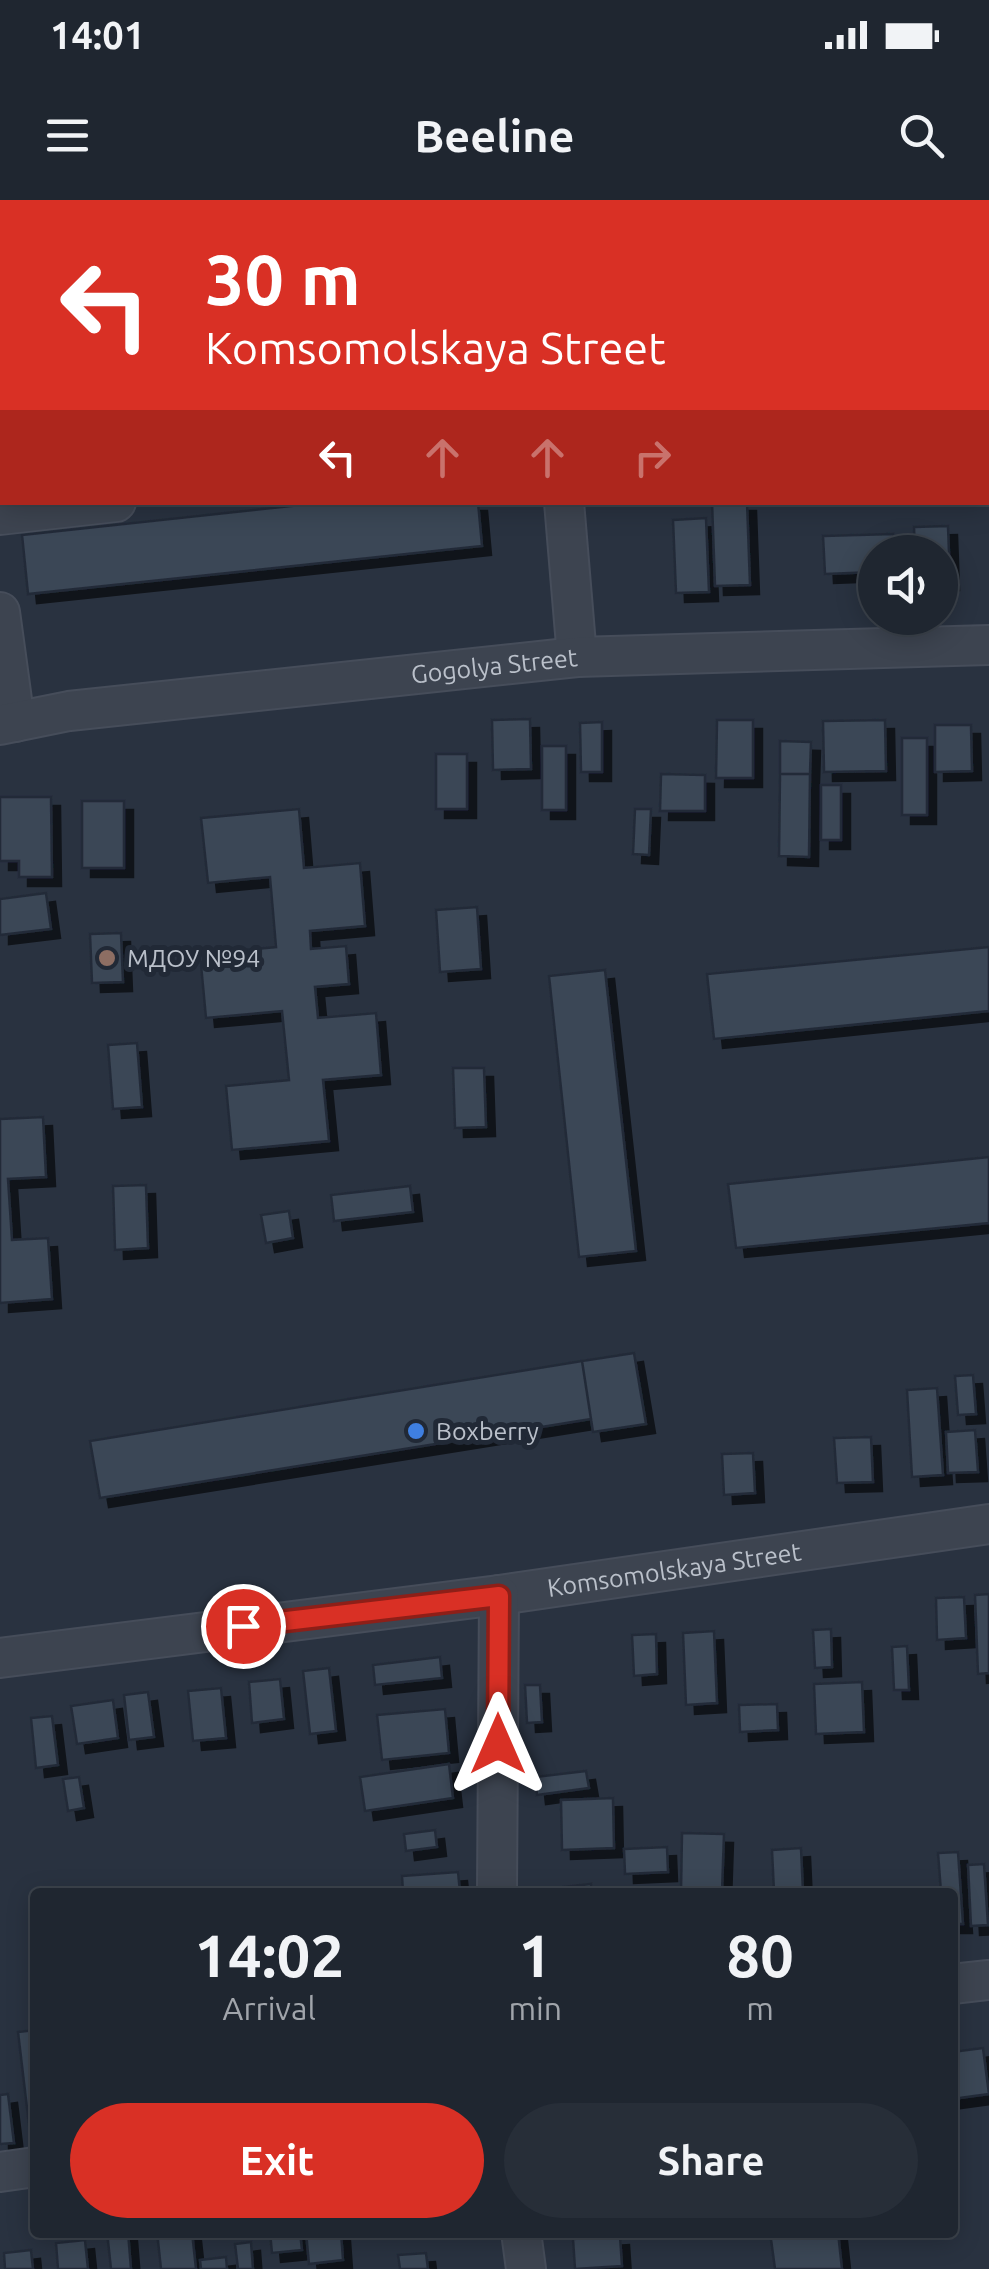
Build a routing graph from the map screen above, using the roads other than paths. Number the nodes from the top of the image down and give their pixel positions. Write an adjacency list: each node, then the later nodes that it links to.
1 (87, 505): 3 (street)
2 (564, 505): 6 (street)
3 (0, 514)
4 (0, 612): 7 (street)
5 (989, 645): 6 (street, Gogolya Street)
6 (577, 657): 7 (street, Gogolya Street)
7 (8, 724)
8 (989, 1524): 9 (street, Komsomolskaya Street)
9 (499, 1596): 10 (street, Komsomolskaya Street); 11 (street)
10 (0, 1658)
11 (497, 1888)
12 (989, 1980): 13 (street)
13 (958, 1983)
14 (30, 2168): 15 (street)
15 (0, 2172)
16 (522, 2238): 17 (street)
17 (526, 2269)

